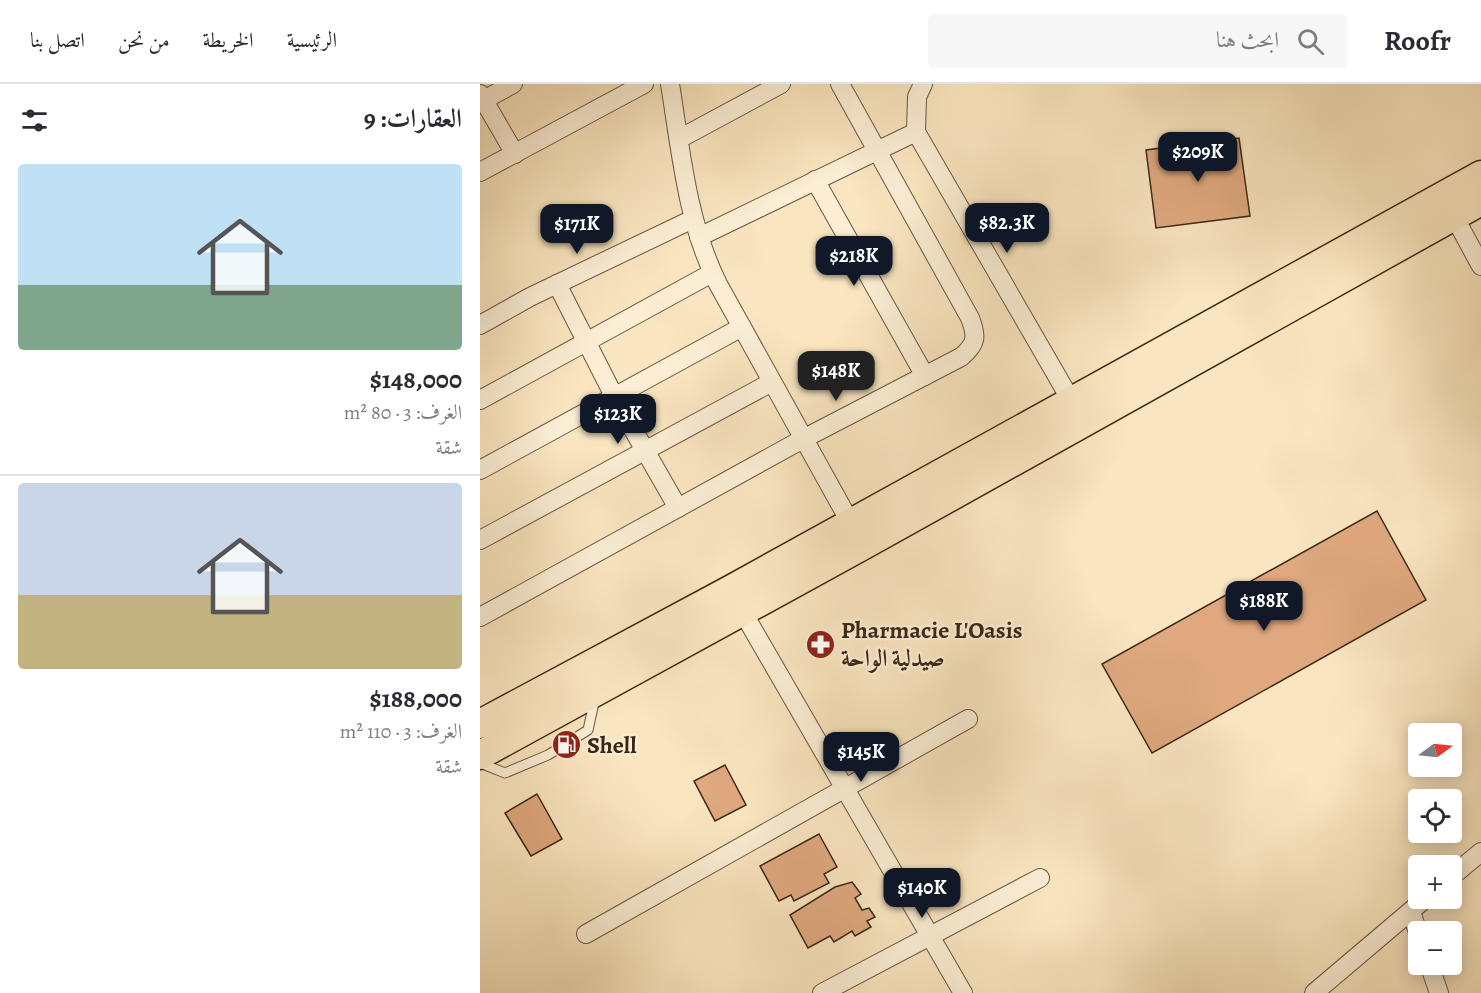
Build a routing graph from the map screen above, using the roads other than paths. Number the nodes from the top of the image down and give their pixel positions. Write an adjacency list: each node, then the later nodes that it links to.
1 (513, 84): 7 (street)
2 (644, 84): 11 (street)
3 (670, 84): 9 (street)
4 (781, 84): 9 (street)
5 (840, 84): 10 (street)
6 (923, 84): 8 (street)
7 (481, 99): 11 (street)
8 (916, 132): 10 (street); 29 (street)
9 (679, 139): 17 (street)
10 (878, 150): 14 (street); 25 (street)
11 (515, 154): 12 (street)
12 (480, 172)
13 (1481, 175): 16 (main road)
14 (814, 180): 18 (street); 25 (street)
15 (1481, 201): 16 (main road)
16 (1449, 207): 19 (street); 29 (main road)
17 (693, 219): 18 (street); 21 (street)
18 (699, 237): 20 (street)
19 (1481, 266)
20 (712, 273): 23 (street); 24 (street)
21 (558, 284): 22 (street); 24 (street)
22 (480, 325)
23 (742, 327): 26 (street); 27 (street)
24 (587, 342): 27 (street); 28 (street)
25 (925, 376): 30 (street)
26 (772, 382): 30 (street); 31 (street)
27 (615, 398): 31 (street); 32 (street)
28 (480, 400)
29 (1077, 411): 34 (main road)
30 (803, 439): 33 (street); 34 (street)
31 (644, 451): 33 (street); 35 (street)
32 (480, 470)
33 (678, 507): 37 (street)
34 (856, 535): 36 (main road)
35 (480, 540)
36 (736, 601): 38 (main road); 40 (main road); 43 (street)
37 (480, 617)
38 (596, 692): 41 (main road); 42 (lane)
39 (968, 719): 43 (street)
40 (480, 724)
41 (480, 755)
42 (480, 763)
43 (843, 789): 50 (street); 51 (street)
44 (1481, 852): 45 (street)
45 (1462, 868)
46 (1040, 878): 51 (street)
47 (1414, 909): 48 (street)
48 (1411, 912): 49 (street); 55 (street)
49 (1414, 921)
50 (586, 934)
51 (930, 935): 53 (street); 54 (street)
52 (1433, 975): 56 (street)
53 (822, 993)
54 (963, 993)
55 (1314, 993)
56 (1439, 993)

